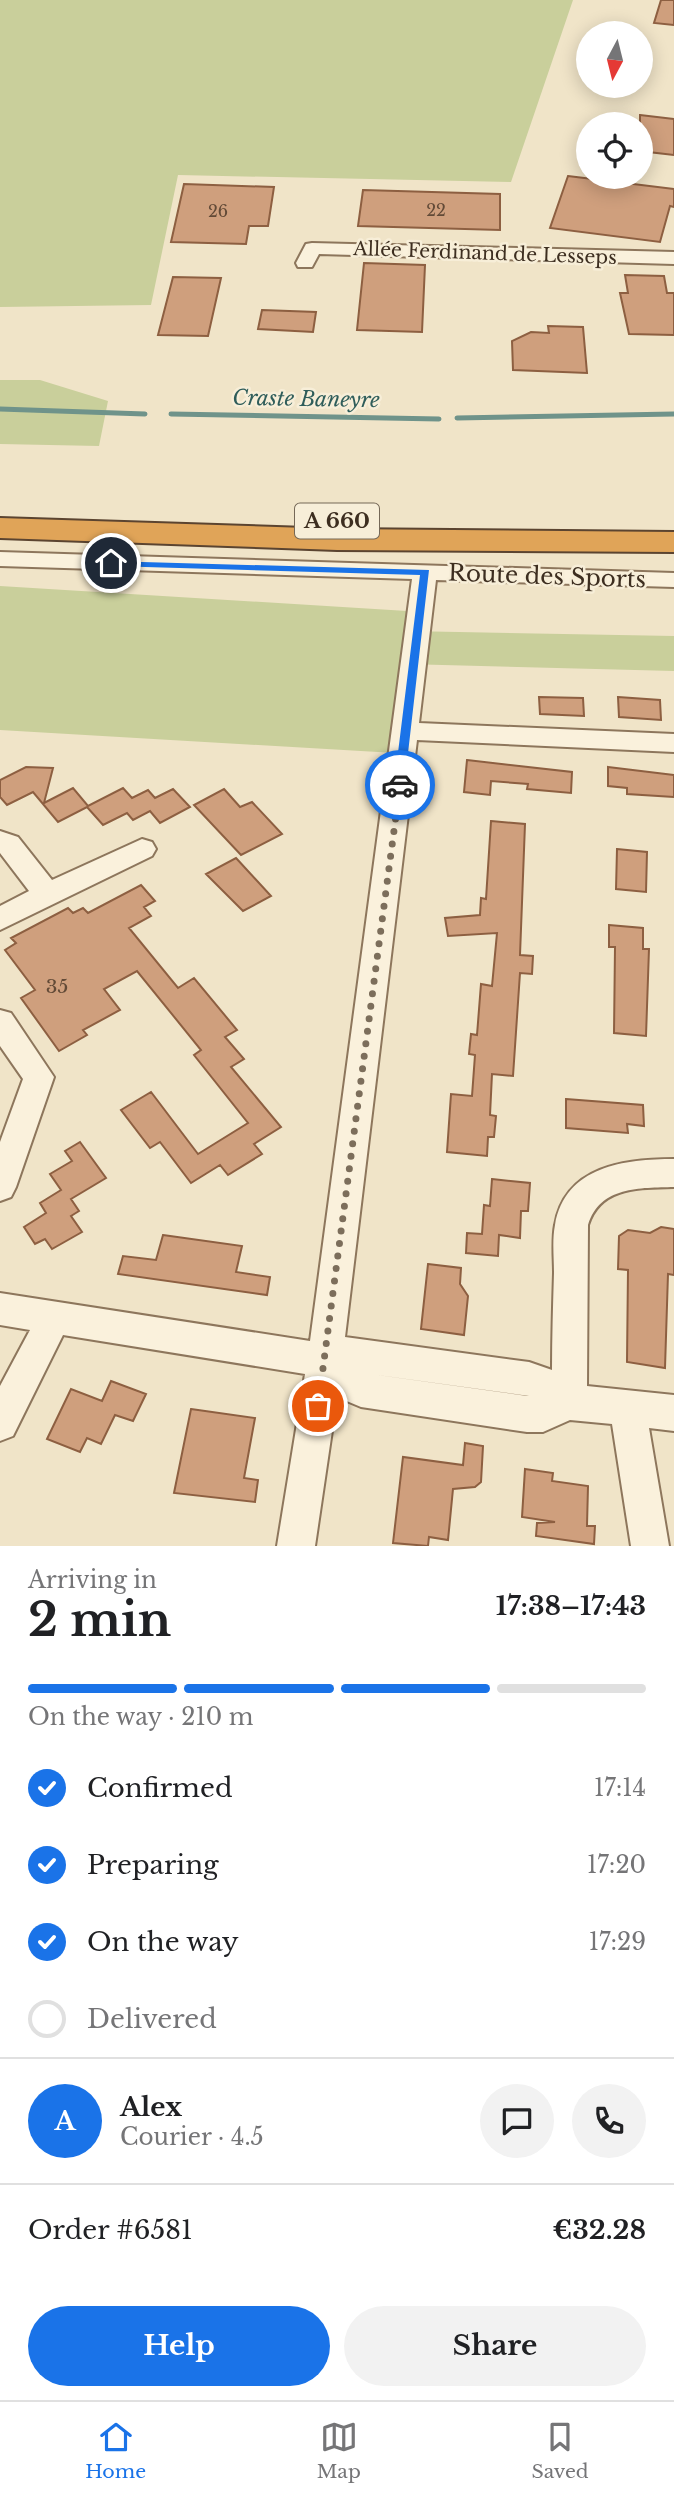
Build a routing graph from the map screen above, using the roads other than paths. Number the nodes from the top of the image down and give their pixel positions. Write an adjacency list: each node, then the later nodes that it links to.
1 (674, 258): 2 (street, Allée Ferdinand de Lesseps)
2 (305, 263)
3 (0, 510): 5 (highway, A 660)
4 (674, 518): 5 (highway)
5 (242, 519): 6 (highway, A 660)
6 (674, 527)
7 (0, 528): 9 (highway, A 660)
8 (674, 542): 9 (highway, A 660)
9 (445, 543): 10 (highway)
10 (674, 551)
11 (0, 559): 12 (street, Route des Sports)
12 (425, 572): 13 (street, Route des Sports); 14 (street)
13 (674, 580)
14 (407, 730): 15 (street); 25 (street)
15 (674, 743)
16 (0, 841): 18 (street)
17 (142, 849): 18 (street)
18 (47, 894): 19 (street)
19 (0, 919)
20 (0, 1022): 22 (street)
21 (674, 1173): 26 (street)
22 (0, 1186)
23 (0, 1309): 24 (street)
24 (54, 1318): 25 (street); 29 (street)
25 (325, 1360): 26 (street); 30 (street)
26 (569, 1402): 27 (street)
27 (628, 1409): 28 (street); 31 (street)
28 (674, 1413)
29 (0, 1423)
30 (296, 1546)
31 (650, 1546)

